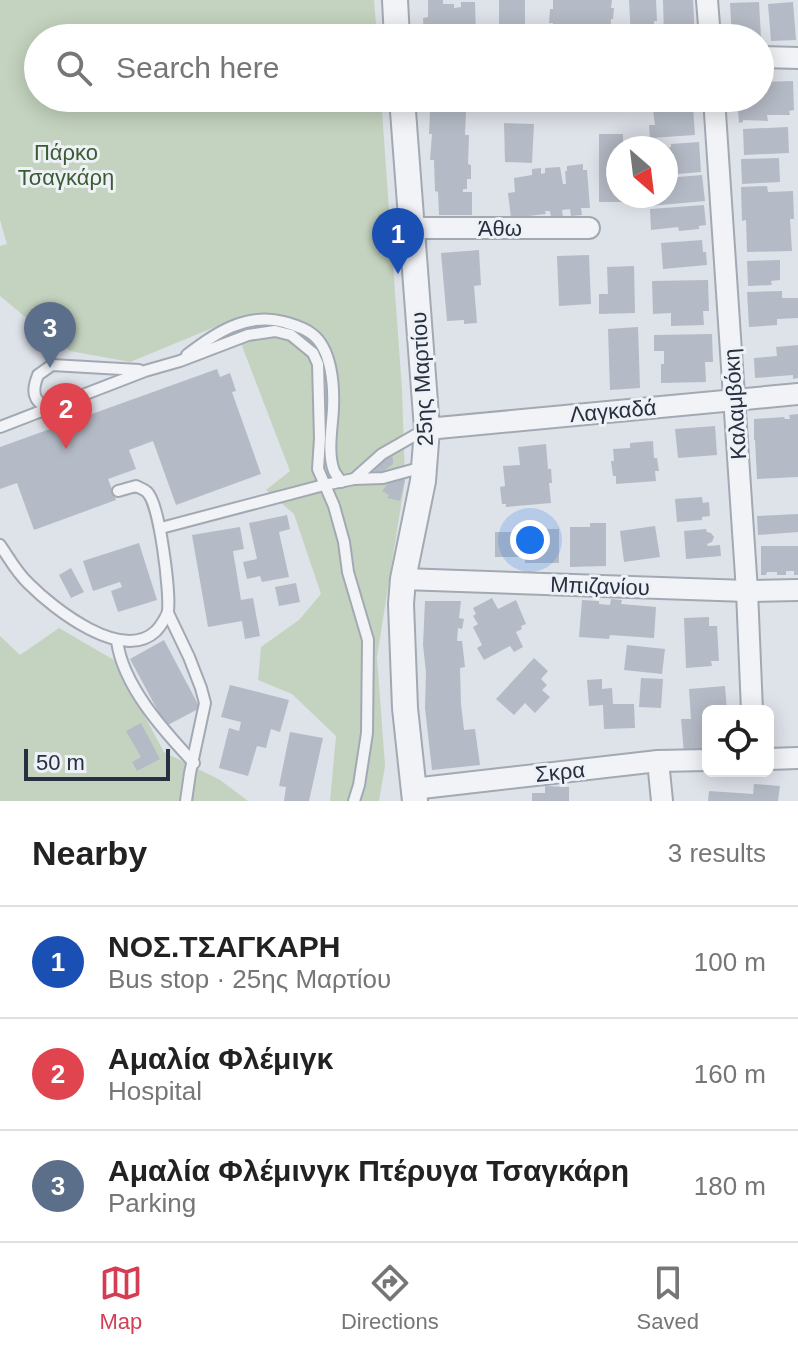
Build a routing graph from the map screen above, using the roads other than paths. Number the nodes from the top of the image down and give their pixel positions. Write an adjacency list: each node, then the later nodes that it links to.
1 (395, 0): 3 (street)
2 (707, 0): 4 (street)
3 (396, 24)
4 (709, 24)
5 (774, 57): 6 (street)
6 (798, 58)
7 (403, 112): 9 (street, 25ης Μαρτίου)
8 (715, 112): 14 (street, Καλαμβόκη)
9 (412, 228): 10 (street, Άθω); 17 (street, 25ης Μαρτίου)
10 (589, 228)
11 (180, 361): 12 (lane); 20 (lane); 21 (lane)
12 (145, 371): 15 (lane); 15 (lane)
13 (798, 394): 14 (street, Λαγκαδά)
14 (734, 399): 17 (street, Λαγκαδά); 27 (street, Καλαμβόκη)
15 (48, 408): 16 (lane)
16 (0, 427)
17 (427, 429): 18 (street, 25ης Μαρτίου); 19 (lane)
18 (425, 466): 19 (lane); 25 (street, 25ης Μαρτίου)
19 (354, 479): 20 (lane)
20 (341, 482): 21 (lane)
21 (324, 485): 23 (lane); 38 (lane)
22 (118, 491): 23 (lane)
23 (161, 528): 28 (lane)
24 (0, 545): 29 (lane)
25 (403, 579): 27 (street, Μπιζανίου); 36 (street, 25ης Μαρτίου)
26 (798, 590): 27 (street, Μπιζανίου)
27 (747, 591): 30 (street, Καλαμβόκη)
28 (168, 613): 29 (lane); 35 (lane)
29 (117, 641): 35 (lane)
30 (752, 705)
31 (798, 758): 32 (street)
32 (774, 759)
33 (702, 760): 34 (street, Σκρα)
34 (658, 761): 36 (street, Σκρα); 39 (street)
35 (194, 763): 37 (lane)
36 (414, 795)
37 (186, 801)
38 (354, 801)
39 (662, 801)

